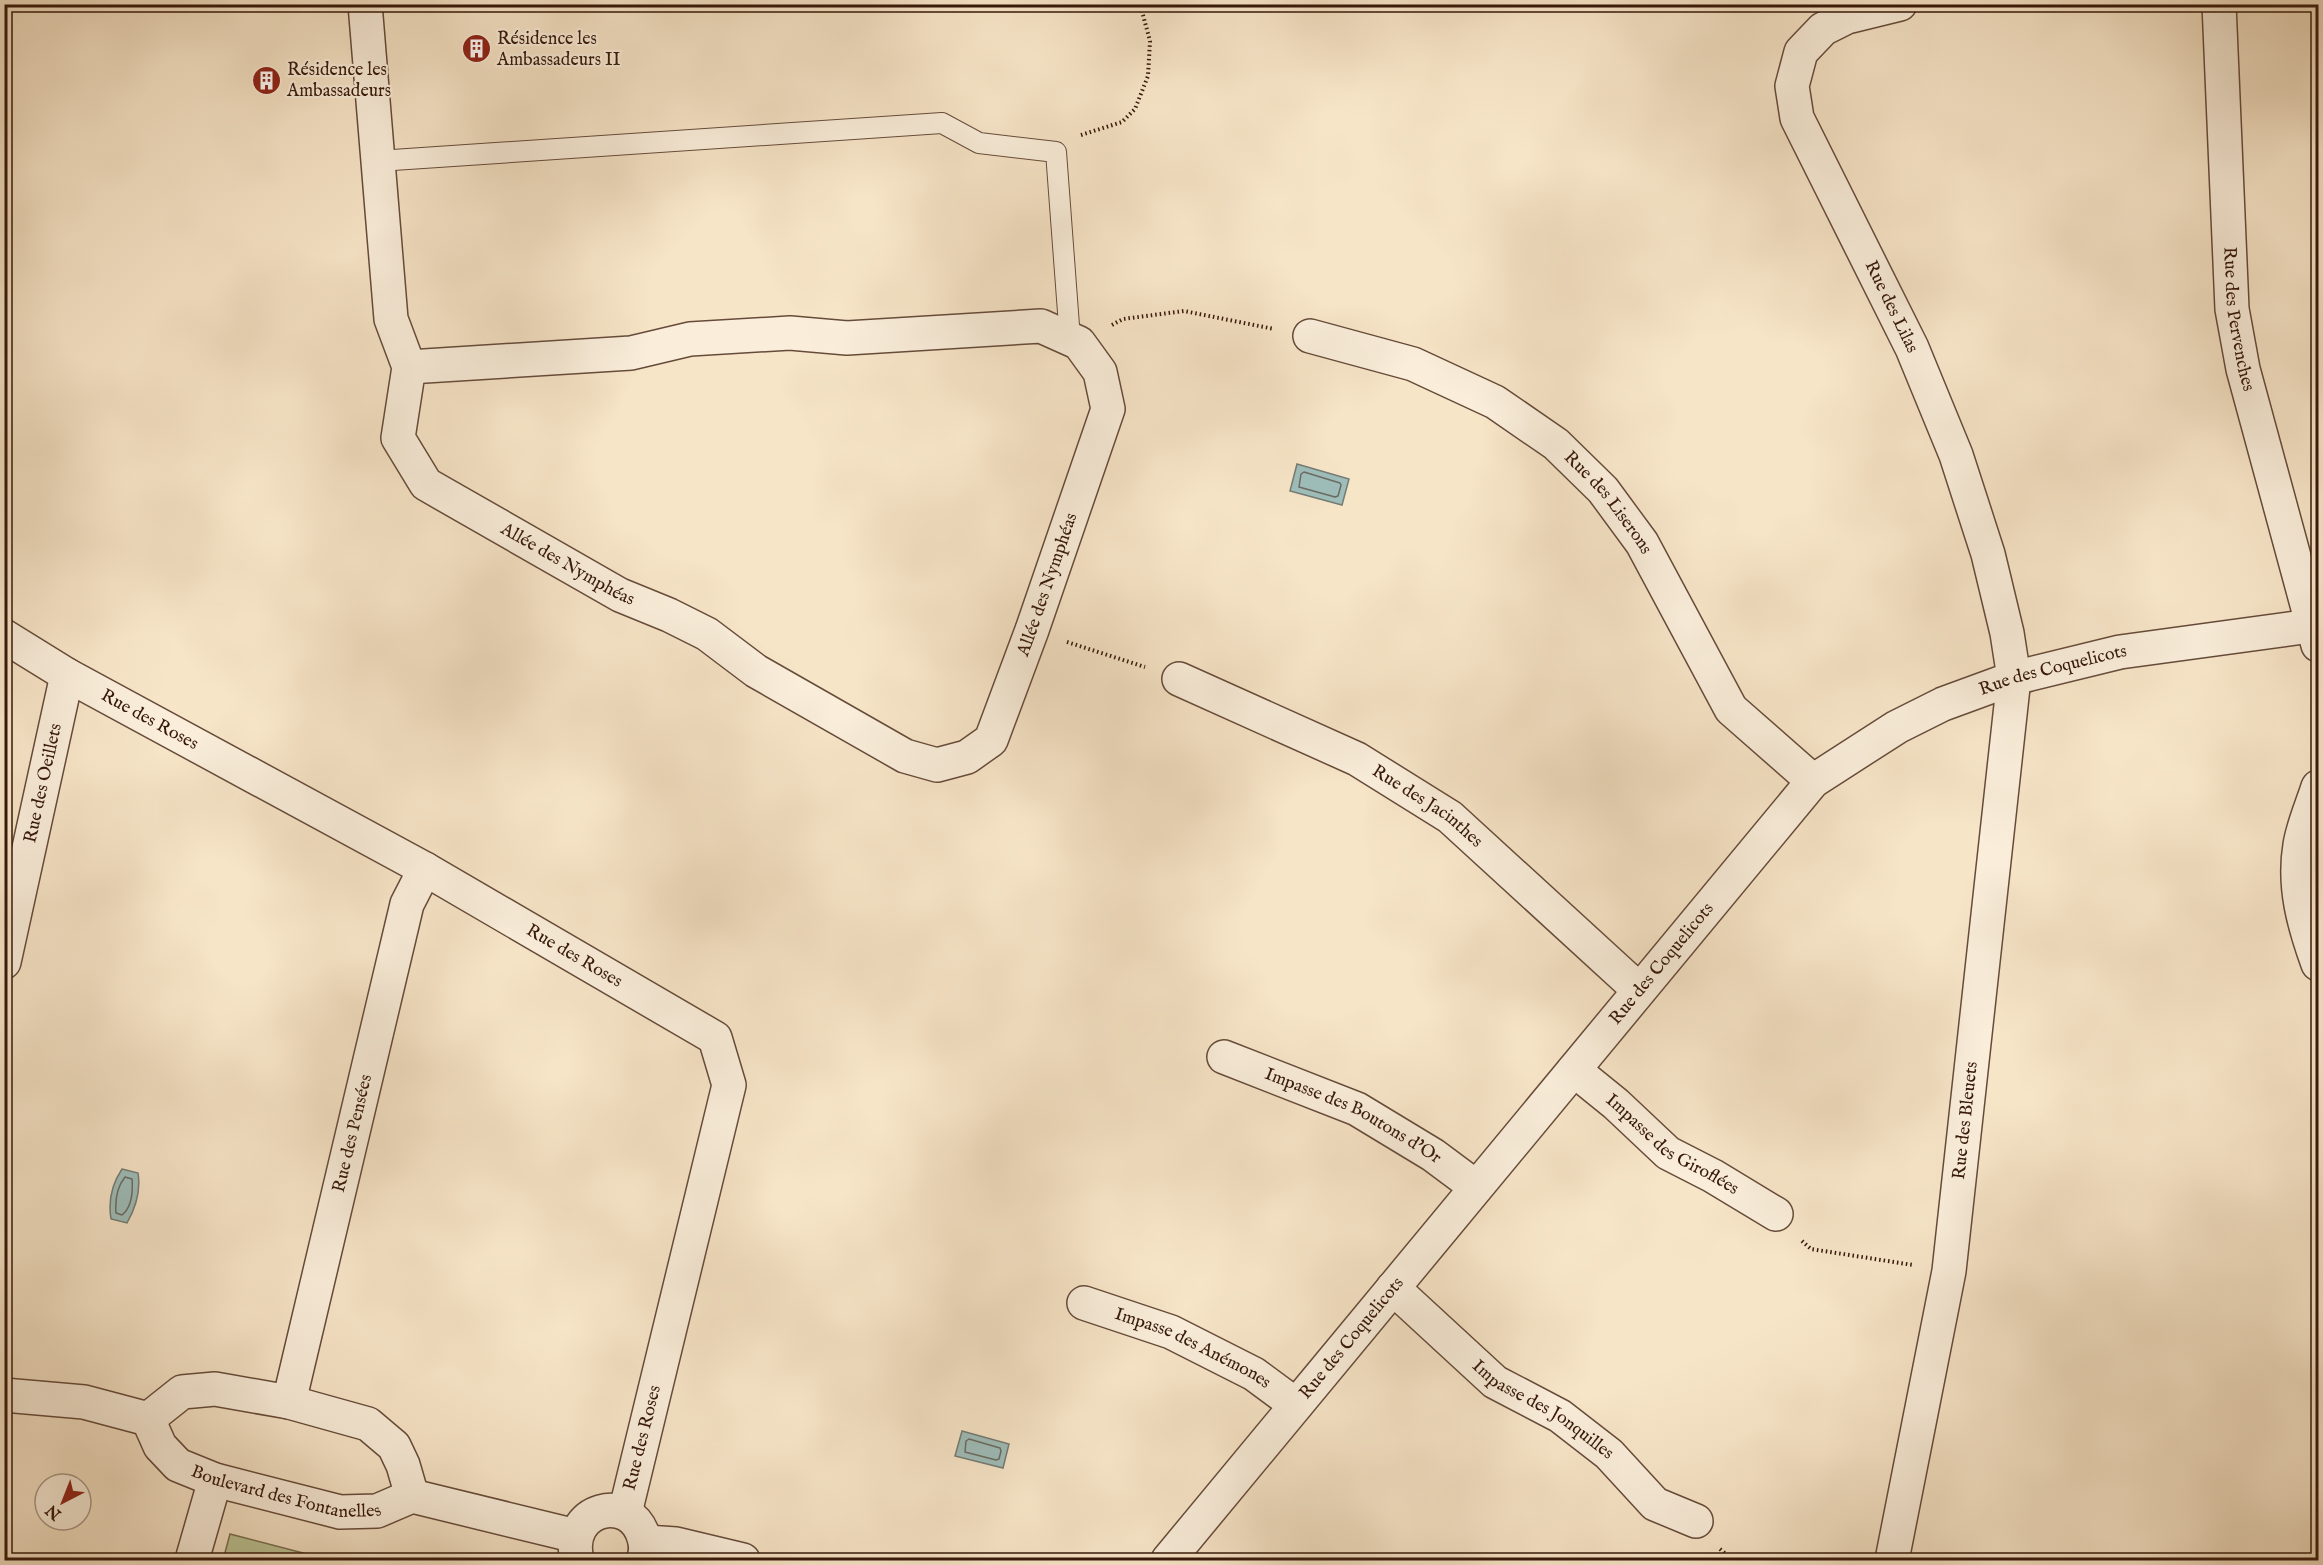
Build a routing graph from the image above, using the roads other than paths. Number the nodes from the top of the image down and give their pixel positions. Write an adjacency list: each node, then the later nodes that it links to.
1 (365, 4): 4 (street, Allée des Nymphéas)
2 (1900, 4): 11 (street, Rue des Lilas)
3 (2219, 4): 8 (street, Rue des Pervenches)
4 (378, 161): 6 (lane); 7 (street, Allée des Nymphéas)
5 (1310, 336): 13 (street, Rue des Liserons)
6 (1075, 341): 7 (street, Allée des Nymphéas); 7 (street, Allée des Nymphéas)
7 (409, 367)
8 (2317, 633): 11 (street, Rue des Coquelicots)
9 (4, 636): 10 (street, Rue des Roses)
10 (67, 675): 15 (street, Rue des Roses); 16 (street, Rue des Oeillets)
11 (2014, 678): 13 (street, Rue des Coquelicots); 39 (street, Rue des Bleuets)
12 (1179, 679): 19 (street, Rue des Jacinthes)
13 (1813, 781): 19 (street, Rue des Coquelicots)
14 (2319, 787): 18 (street)
15 (425, 869): 27 (street, Rue des Pensées); 32 (street, Rue des Roses)
16 (11, 904): 17 (street, Rue des Oeillets)
17 (4, 962)
18 (2319, 964)
19 (1639, 990): 21 (street, Rue des Coquelicots)
20 (1224, 1057): 22 (street, Impasse des Boutons d'Or)
21 (1574, 1070): 22 (street, Rue des Coquelicots); 23 (street, Impasse des Giroflées)
22 (1476, 1187): 24 (street, Rue des Coquelicots)
23 (1776, 1214)
24 (1393, 1288): 28 (street, Rue des Coquelicots); 33 (street, Impasse des Jonquilles)
25 (1084, 1303): 28 (street, Impasse des Anémones)
26 (4, 1395): 29 (street)
27 (289, 1402): 29 (street); 31 (street)
28 (1296, 1405): 38 (street, Rue des Coquelicots)
29 (148, 1419): 30 (street, Boulevard des Fontanelles)
30 (215, 1480): 31 (street, Boulevard des Fontanelles); 36 (street)
31 (412, 1496): 34 (street)
32 (625, 1514): 34 (street); 35 (street)
33 (1696, 1521)
34 (576, 1548)
35 (644, 1551): 37 (street)
36 (192, 1560)
37 (743, 1560)
38 (1168, 1560)
39 (1892, 1560)

